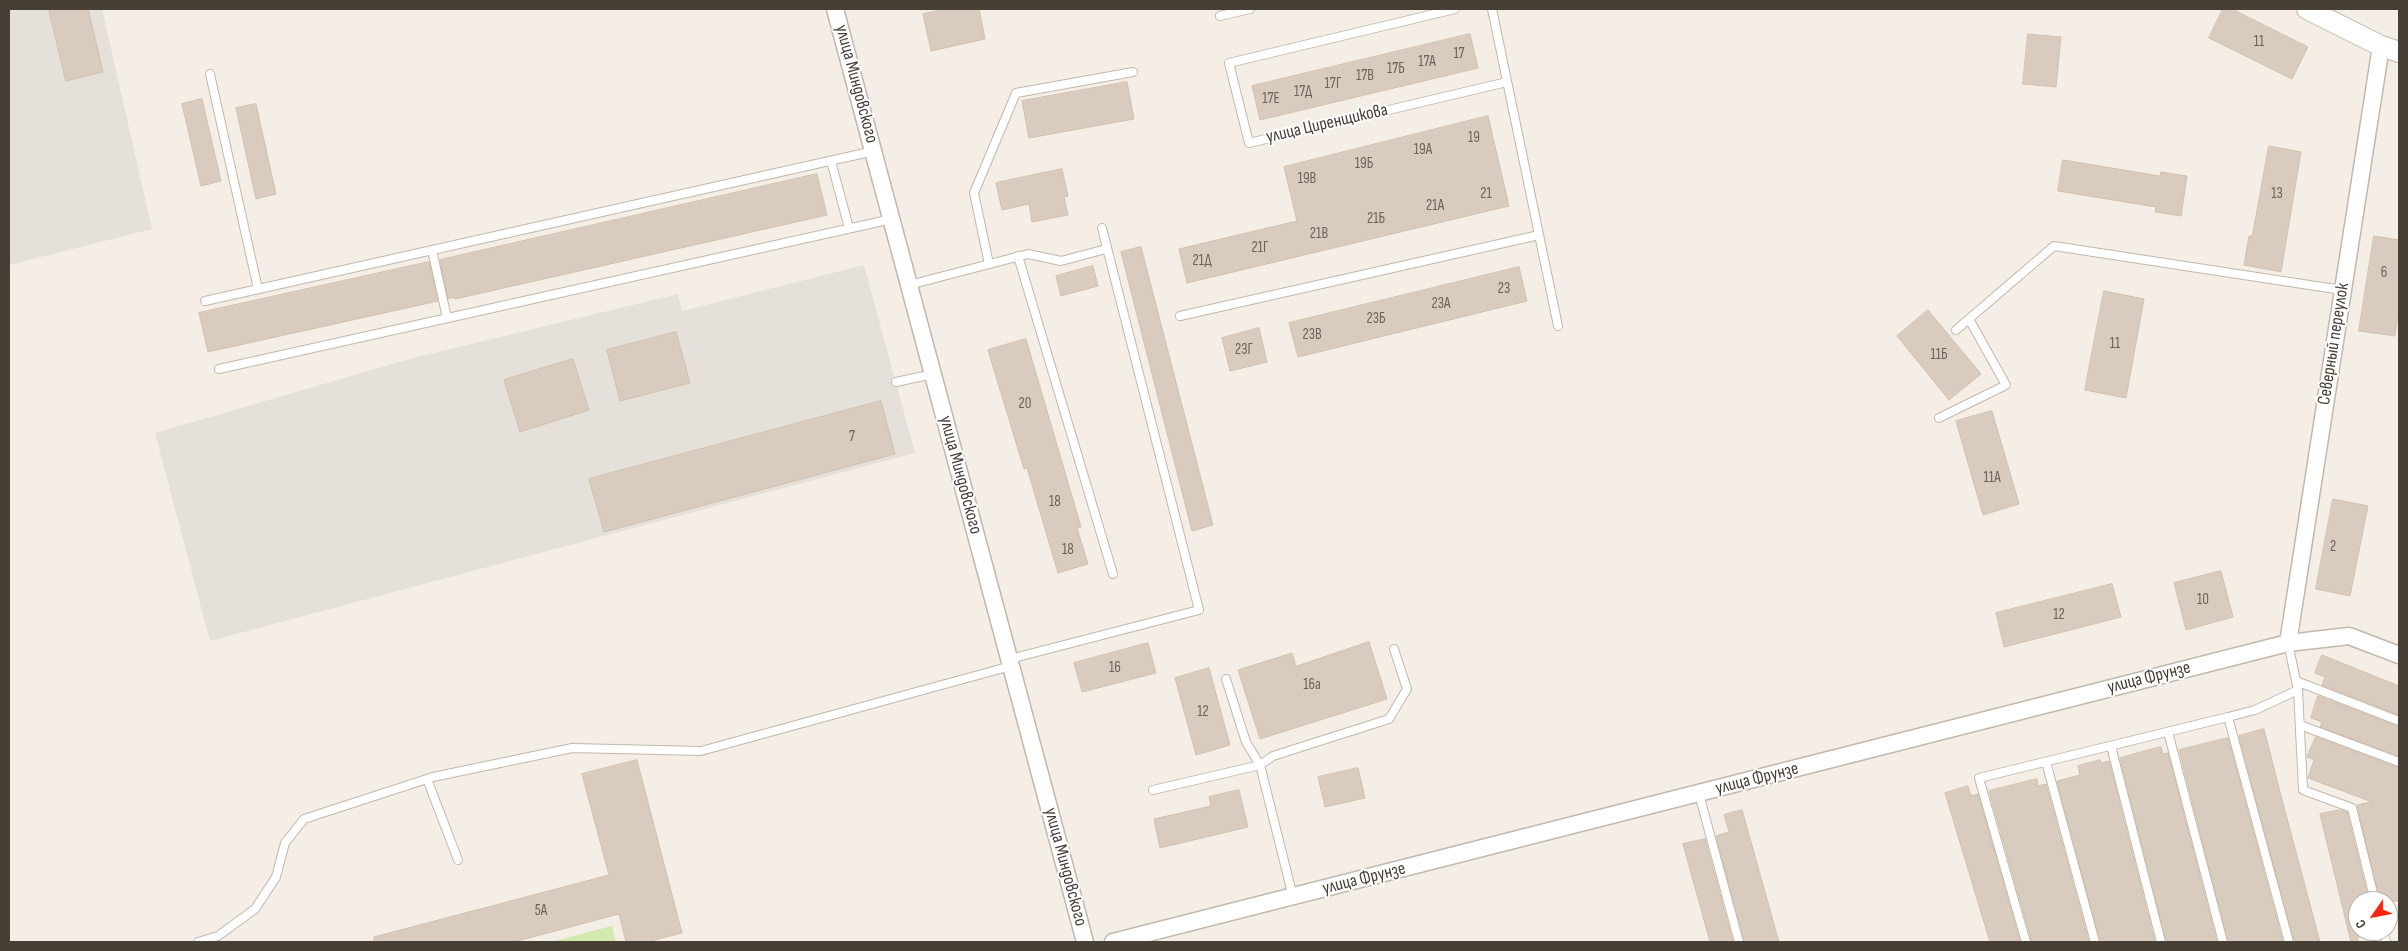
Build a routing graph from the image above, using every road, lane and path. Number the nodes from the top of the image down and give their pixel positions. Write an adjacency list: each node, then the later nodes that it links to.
1 (835, 9): 11 (street, улица Миндовского)
2 (1250, 9): 6 (lane)
3 (1455, 9): 10 (lane, улица Циренщикова)
4 (1492, 9): 10 (lane)
5 (2307, 9): 7 (street)
6 (1220, 16)
7 (2390, 49): 23 (street, Северный переулок)
8 (1133, 72): 20 (lane)
9 (210, 74): 22 (lane)
10 (1507, 82): 16 (lane)
11 (874, 151): 12 (lane); 13 (street, улица Миндовского)
12 (831, 160): 14 (lane); 18 (lane)
13 (892, 219): 14 (lane); 21 (street, улица Миндовского)
14 (849, 228): 26 (lane)
15 (1102, 228): 17 (lane)
16 (1539, 235): 25 (lane); 28 (lane)
17 (1106, 249): 19 (lane); 38 (lane)
18 (432, 250): 22 (lane); 26 (lane)
19 (1018, 256): 20 (lane); 34 (lane)
20 (989, 264): 21 (lane)
21 (909, 285): 31 (street, улица Миндовского)
22 (258, 289): 24 (lane)
23 (2342, 290): 27 (lane); 35 (street, Северный переулок)
24 (205, 301)
25 (1180, 316)
26 (447, 318): 30 (lane)
27 (1969, 319): 29 (lane); 33 (lane)
28 (1558, 326)
29 (1956, 330)
30 (219, 369)
31 (933, 374): 32 (lane); 38 (street, улица Миндовского)
32 (896, 382)
33 (1939, 418)
34 (1113, 574)
35 (2288, 643): 37 (street, улица Фрунзе); 40 (lane); 52 (street, улица Фрунзе)
36 (1394, 649): 49 (lane)
37 (2399, 655)
38 (1010, 663): 50 (lane); 57 (street, улица Миндовского)
39 (1226, 679): 49 (lane)
40 (2296, 681): 41 (lane); 43 (lane)
41 (2298, 690): 42 (lane); 44 (lane)
42 (2228, 717): 45 (lane); 64 (lane)
43 (2399, 721)
44 (2300, 725): 48 (lane); 54 (lane)
45 (2168, 732): 46 (lane); 63 (lane)
46 (2111, 746): 47 (lane); 62 (lane)
47 (2046, 762): 60 (lane); 61 (lane)
48 (2399, 762)
49 (1260, 765): 51 (lane); 55 (lane)
50 (427, 779): 53 (lane); 56 (lane)
51 (1153, 790)
52 (1699, 794): 55 (street, улица Фрунзе); 59 (lane)
53 (458, 860)
54 (2373, 891)
55 (1293, 897): 58 (street, улица Фрунзе)
56 (198, 942)
57 (1085, 942)
58 (1113, 942)
59 (1740, 942)
60 (2026, 942)
61 (2095, 942)
62 (2160, 942)
63 (2223, 942)
64 (2289, 942)

